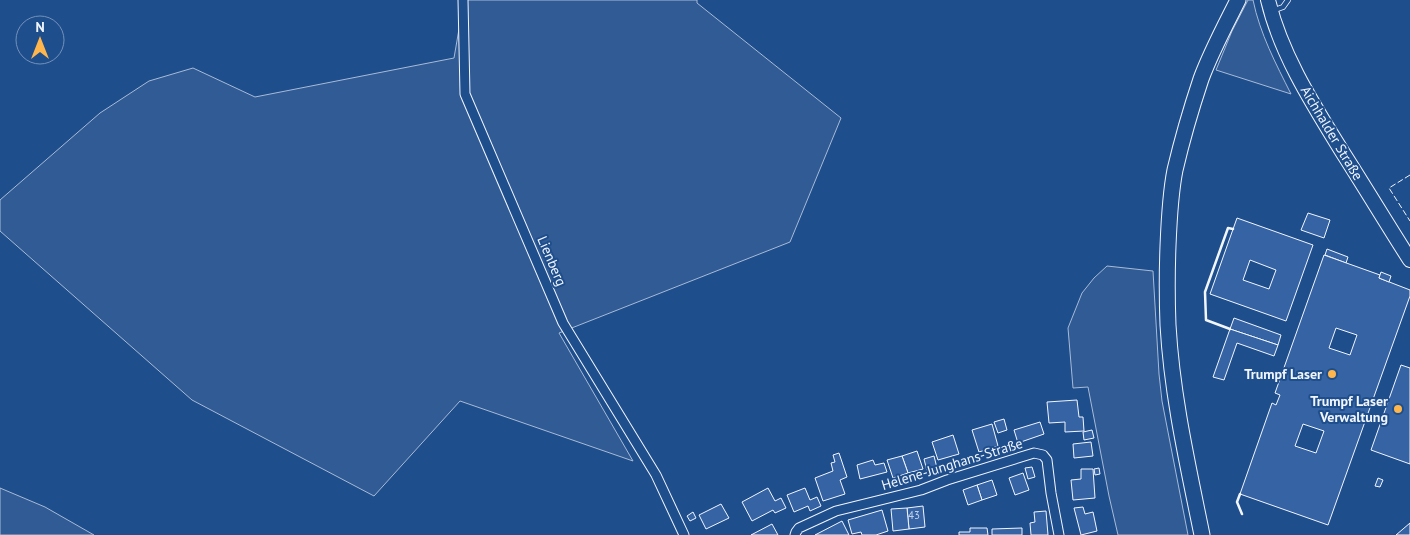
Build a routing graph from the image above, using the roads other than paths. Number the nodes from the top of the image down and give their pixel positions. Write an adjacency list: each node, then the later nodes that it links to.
1 (464, 0): 6 (street, Lienberg)
2 (1238, 0): 9 (main road)
3 (1288, 0): 4 (lane)
4 (1269, 6): 5 (street, Aichhalder Straße)
5 (1410, 260)
6 (684, 535)
7 (795, 535): 8 (street, Helene-Junghans-Straße)
8 (1059, 535)
9 (1202, 535)

